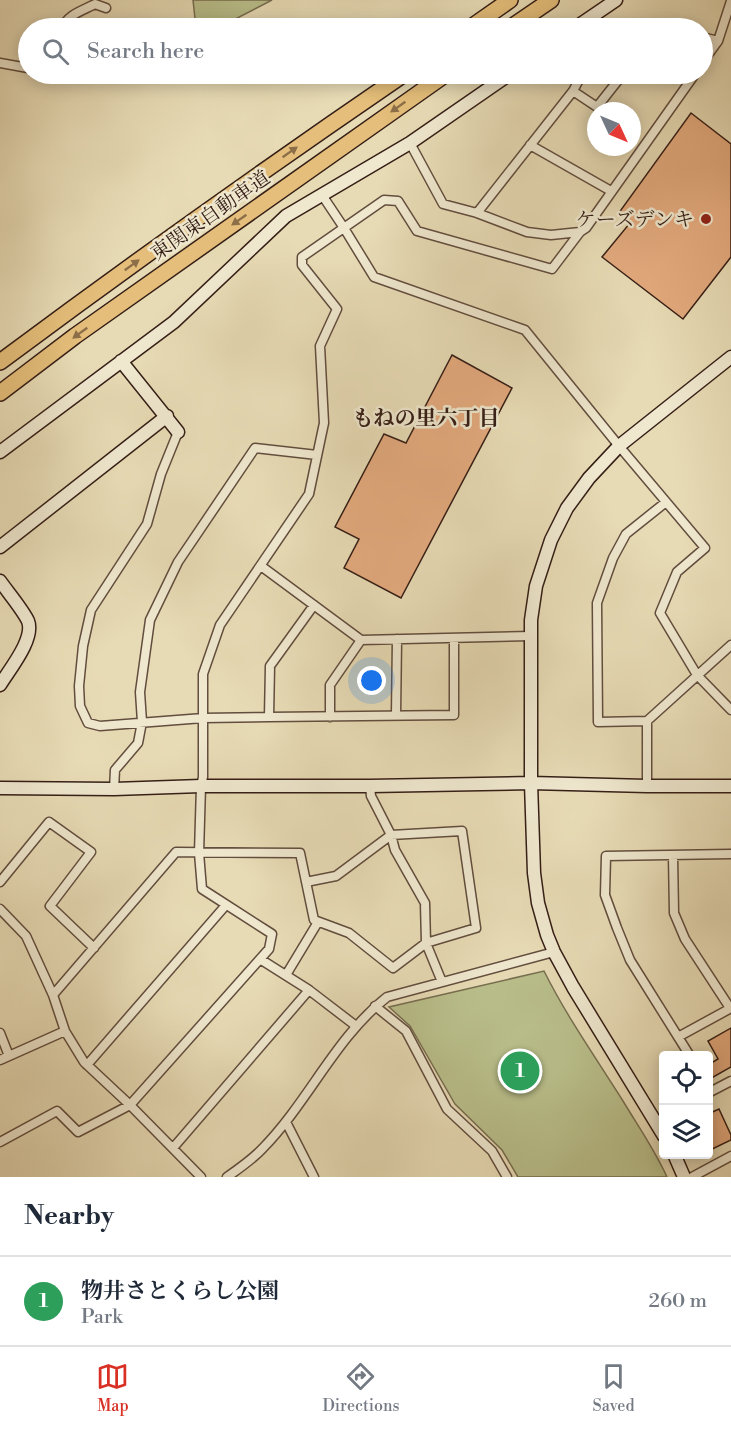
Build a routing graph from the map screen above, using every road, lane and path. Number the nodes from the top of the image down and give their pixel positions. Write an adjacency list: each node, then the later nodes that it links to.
1 (510, 0): 7 (highway)
2 (550, 0): 8 (highway)
3 (616, 0): 9 (street)
4 (731, 1): 11 (street)
5 (106, 8): 6 (street)
6 (70, 18)
7 (484, 18)
8 (524, 18)
9 (590, 18)
10 (713, 40): 11 (street)
11 (718, 41): 12 (street)
12 (713, 48)
13 (0, 63): 14 (street)
14 (18, 66)
15 (390, 84): 31 (highway, 東関東自動車道, one-way to 15)
16 (432, 84): 32 (highway, 東関東自動車道, one-way to 32)
17 (496, 84): 22 (street)
18 (577, 84): 21 (street)
19 (615, 84): 21 (street)
20 (688, 84): 24 (street)
21 (573, 91): 23 (street)
22 (410, 143): 25 (street); 26 (street)
23 (530, 145): 24 (street); 26 (street)
24 (611, 191): 28 (street)
25 (322, 195): 27 (street); 30 (street)
26 (477, 213): 28 (street)
27 (345, 228): 28 (street); 35 (street); 37 (street)
28 (580, 232)
29 (731, 357): 35 (street)
30 (121, 361): 33 (street); 36 (street)
31 (0, 362)
32 (0, 393)
33 (166, 416): 34 (street); 39 (street)
34 (178, 432): 56 (street)
35 (619, 446): 38 (street); 43 (street)
36 (0, 452)
37 (317, 454): 40 (street); 56 (street)
38 (666, 502): 48 (street); 55 (street)
39 (0, 547)
40 (261, 566): 42 (street); 54 (street)
41 (0, 581): 49 (street)
42 (314, 605): 46 (street); 52 (street)
43 (531, 636): 44 (street); 57 (street)
44 (454, 638): 45 (street); 51 (street)
45 (397, 639): 46 (street); 51 (street)
46 (361, 640): 53 (street)
47 (731, 645): 48 (street)
48 (696, 675): 50 (street); 55 (street)
49 (0, 685)
50 (731, 710)
51 (396, 716): 53 (street)
52 (269, 717): 53 (street); 54 (street)
53 (330, 717)
54 (203, 718): 56 (street); 58 (street)
55 (647, 721): 60 (street)
56 (142, 722): 63 (street)
57 (531, 783): 59 (street); 60 (street); 75 (street)
58 (201, 786): 59 (street); 63 (street); 65 (street)
59 (370, 786): 64 (street)
60 (647, 786): 61 (street)
61 (731, 786)
62 (0, 788): 63 (street)
63 (114, 789)
64 (392, 835): 69 (street); 73 (street); 73 (street)
65 (200, 853): 69 (street); 70 (street); 74 (street)
66 (731, 854): 67 (street)
67 (673, 855): 82 (street); 86 (street)
68 (0, 882): 74 (street)
69 (306, 882): 72 (street)
70 (226, 905): 76 (street); 90 (street)
71 (0, 909): 80 (street)
72 (318, 922): 73 (street); 77 (street)
73 (426, 943): 78 (street)
74 (94, 948): 80 (street)
75 (554, 952): 78 (street); 94 (street)
76 (260, 959): 77 (street); 93 (street)
77 (286, 975): 79 (street)
78 (442, 982): 81 (street)
79 (309, 990): 83 (street); 97 (street)
80 (53, 995): 84 (street)
81 (375, 1006): 83 (street); 103 (street)
82 (731, 1008): 86 (street)
83 (356, 1026): 95 (street)
84 (65, 1031): 88 (street); 90 (street)
85 (0, 1033): 88 (street)
86 (678, 1036): 87 (street)
87 (687, 1051)
88 (9, 1056): 89 (street)
89 (0, 1060)
90 (87, 1065): 93 (street)
91 (731, 1081): 92 (street)
92 (713, 1089)
93 (130, 1105): 96 (street); 97 (street)
94 (659, 1118)
95 (286, 1122): 101 (street); 102 (street)
96 (0, 1142)
97 (173, 1148): 100 (street)
98 (731, 1156): 105 (street)
99 (676, 1159): 104 (street)
100 (201, 1177)
101 (227, 1177)
102 (314, 1177)
103 (507, 1177)
104 (684, 1177)
105 (692, 1177)

